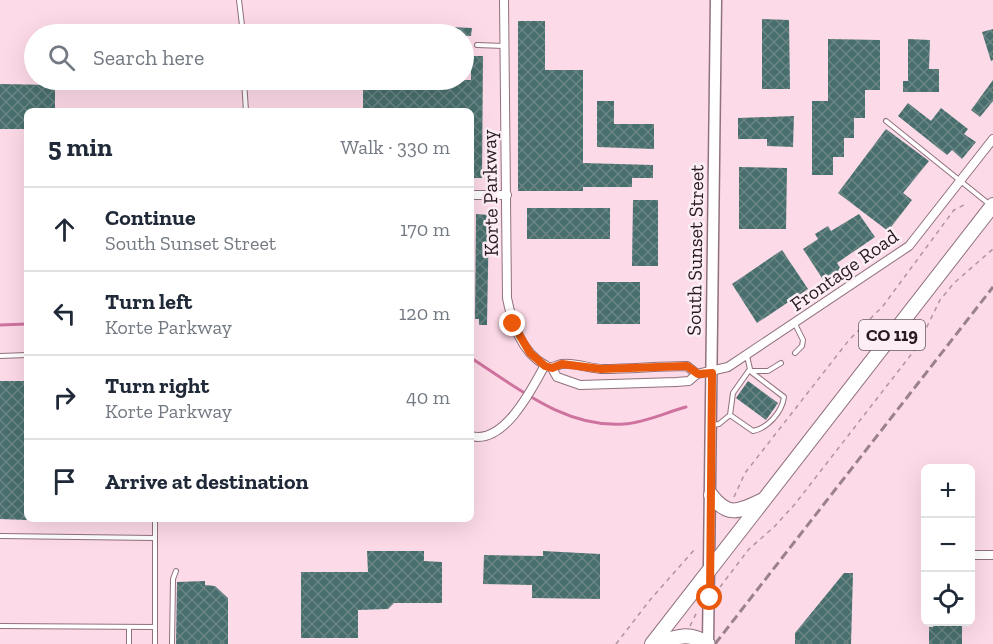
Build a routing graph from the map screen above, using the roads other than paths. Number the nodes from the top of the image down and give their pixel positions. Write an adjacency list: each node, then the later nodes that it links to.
1 (239, 0): 4 (lane)
2 (504, 0): 6 (street, Korte Parkway)
3 (716, 0): 23 (street, South Sunset Street)
4 (242, 24)
5 (477, 45): 6 (lane)
6 (504, 46): 13 (street, Korte Parkway)
7 (245, 90): 8 (lane)
8 (246, 108)
9 (886, 121): 11 (lane)
10 (993, 139): 11 (street, Frontage Road)
11 (960, 182): 14 (lane); 15 (street, Frontage Road)
12 (474, 195): 13 (street)
13 (507, 195): 21 (street, Korte Parkway)
14 (993, 206): 29 (highway, CO 119)
15 (795, 324): 16 (lane); 19 (street, Frontage Road)
16 (795, 353)
17 (24, 355): 18 (lane)
18 (0, 356)
19 (747, 356): 22 (lane); 23 (street, Frontage Road)
20 (781, 363): 22 (lane)
21 (548, 367): 24 (street, Korte Parkway); 24 (street, Korte Parkway); 27 (street)
22 (750, 371): 25 (lane); 25 (lane)
23 (712, 373): 24 (street, Korte Parkway); 26 (street, South Sunset Street)
24 (698, 374)
25 (730, 415): 26 (lane)
26 (712, 425): 28 (street, South Sunset Street)
27 (474, 436)
28 (711, 495): 29 (highway); 35 (street, South Sunset Street)
29 (765, 498): 35 (highway, CO 119)
30 (155, 522): 32 (lane)
31 (0, 536): 32 (lane)
32 (155, 538): 39 (lane)
33 (975, 555): 34 (street)
34 (993, 555)
35 (711, 567): 43 (highway, CO 119); 44 (street, South Sunset Street)
36 (176, 571): 42 (lane)
37 (0, 626): 38 (lane)
38 (129, 626): 39 (lane); 40 (lane)
39 (155, 627): 41 (lane)
40 (129, 644)
41 (155, 644)
42 (172, 644)
43 (654, 644): 44 (highway)
44 (708, 644)

